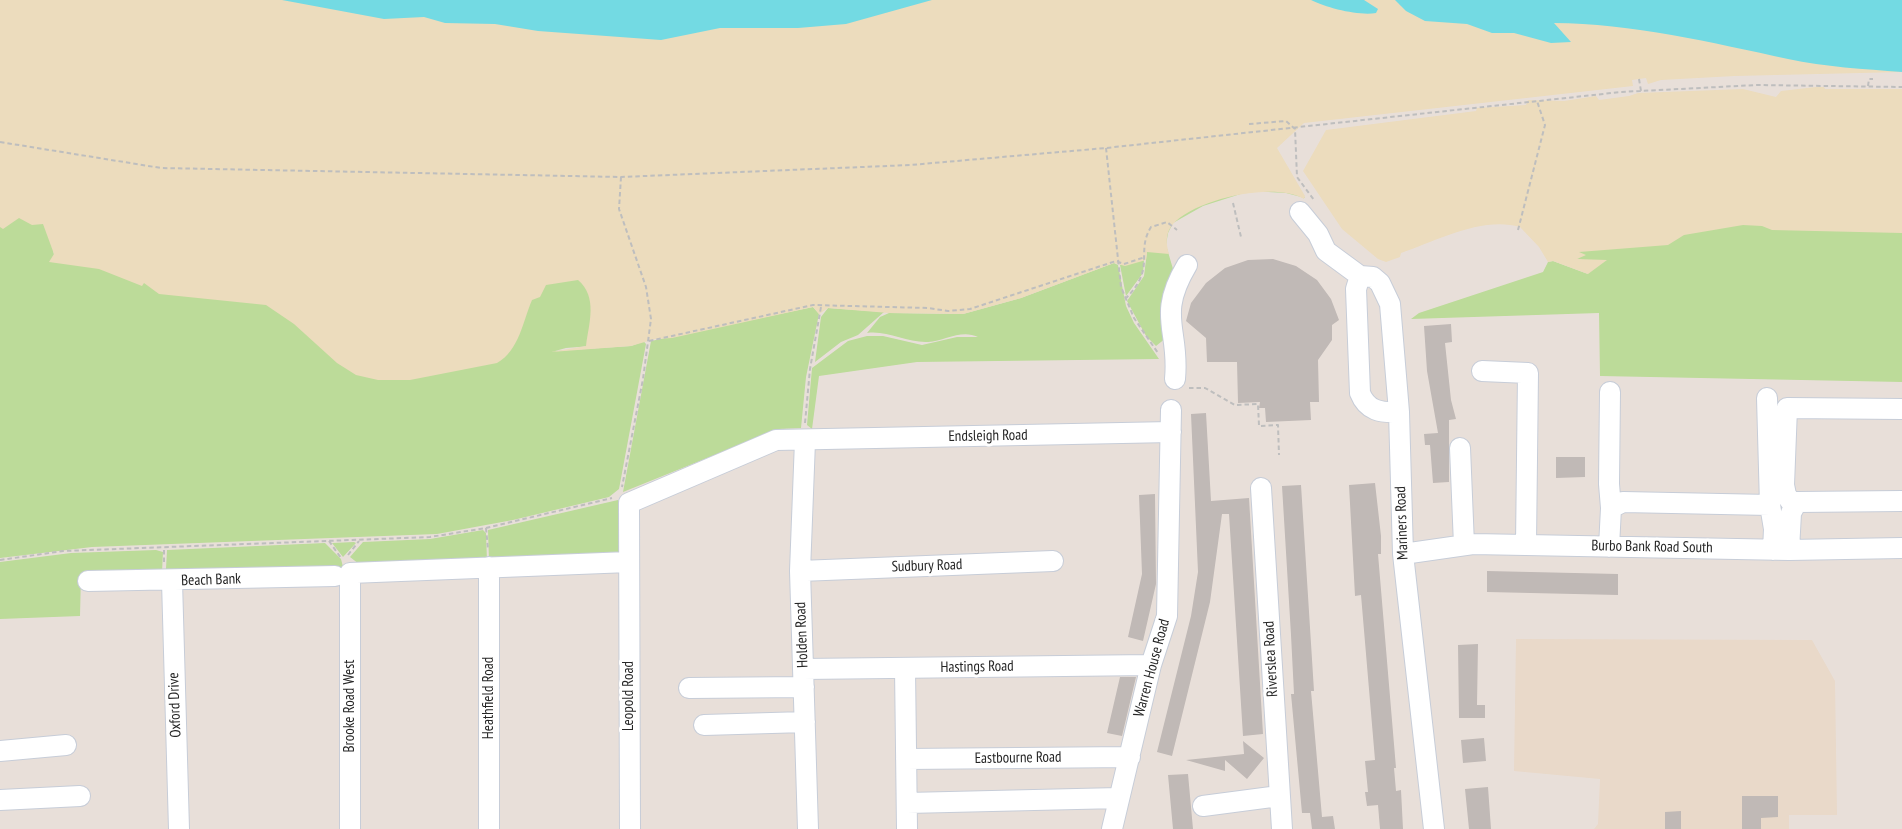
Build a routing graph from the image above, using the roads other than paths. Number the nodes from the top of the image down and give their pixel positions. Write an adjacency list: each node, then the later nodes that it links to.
1 (1309, 209): 3 (street, Mariners Road)
2 (1187, 265): 5 (street)
3 (1360, 276): 10 (street, Mariners Road); 10 (street)
4 (1482, 371): 21 (street)
5 (1180, 384)
6 (1610, 392): 19 (street)
7 (1767, 399): 17 (street)
8 (1902, 409): 18 (street)
9 (1171, 410): 11 (street, Warren House Road)
10 (1399, 411): 25 (street, Mariners Road)
11 (1171, 432): 12 (street, Endsleigh Road); 33 (street, Warren House Road)
12 (805, 441): 16 (street, Endsleigh Road); 29 (street, Holden Road)
13 (1460, 448): 20 (street)
14 (1261, 488): 44 (street, Riverslea Road)
15 (1902, 501): 18 (street)
16 (629, 503): 27 (street, Leopold Road)
17 (1770, 505): 19 (street); 24 (street)
18 (1794, 506): 24 (street)
19 (1611, 508): 22 (street)
20 (1464, 545): 21 (street, Burbo Bank Road South); 25 (street, Burbo Bank Road South)
21 (1526, 545): 22 (street, Burbo Bank Road South)
22 (1609, 547): 24 (street, Burbo Bank Road South)
23 (1902, 548): 24 (street, Burbo Bank Road South)
24 (1781, 550)
25 (1403, 554): 57 (street, Mariners Road)
26 (1053, 561): 29 (street, Sudbury Road)
27 (628, 562): 28 (street, Beach Bank); 52 (street, Leopold Road)
28 (489, 567): 30 (street, Beach Bank); 51 (street, Heathfield Road)
29 (800, 571): 35 (street, Holden Road)
30 (345, 573): 32 (street, Beach Bank); 50 (street, Brooke Road West)
31 (88, 581): 32 (street, Beach Bank)
32 (172, 581): 49 (street, Oxford Drive)
33 (1151, 665): 34 (street, Hastings Road); 41 (street, Warren House Road)
34 (905, 668): 35 (street, Hastings Road); 42 (street)
35 (804, 678): 36 (street, Hastings Road); 37 (street, Holden Road)
36 (689, 688)
37 (805, 722): 38 (street); 53 (street, Holden Road)
38 (704, 725)
39 (66, 745): 40 (street)
40 (0, 751)
41 (1130, 757): 42 (street, Eastbourne Road); 45 (street, Warren House Road)
42 (906, 759): 47 (street)
43 (80, 796): 46 (street)
44 (1279, 796): 48 (street); 56 (street, Riverslea Road)
45 (1119, 798): 47 (street); 55 (street, Warren House Road)
46 (0, 800)
47 (907, 803): 54 (street)
48 (1203, 806)
49 (179, 829)
50 (350, 829)
51 (489, 829)
52 (630, 829)
53 (808, 829)
54 (907, 829)
55 (1113, 829)
56 (1282, 829)
57 (1434, 829)

